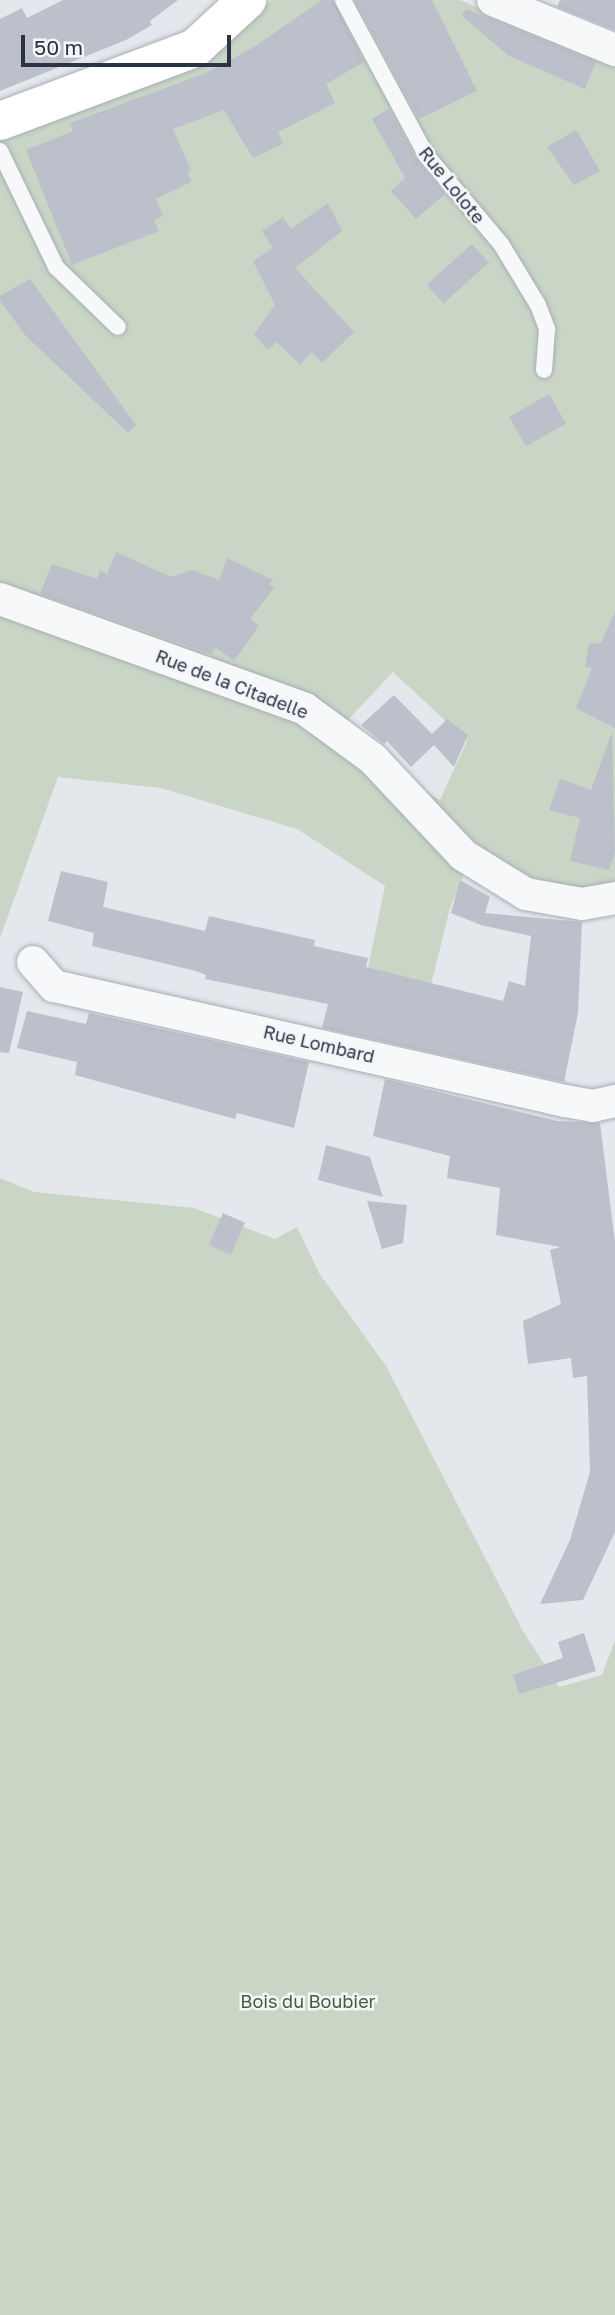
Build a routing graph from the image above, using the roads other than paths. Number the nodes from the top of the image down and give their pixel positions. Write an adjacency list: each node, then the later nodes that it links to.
1 (247, 0): 5 (street)
2 (343, 0): 8 (lane, Rue Lolote)
3 (493, 0): 4 (street)
4 (615, 50)
5 (0, 121)
6 (0, 151): 7 (lane)
7 (118, 327)
8 (544, 370)
9 (0, 600): 10 (street, Rue de la Citadelle)
10 (615, 898)
11 (33, 962): 12 (street, Rue Lombard)
12 (615, 1101)

